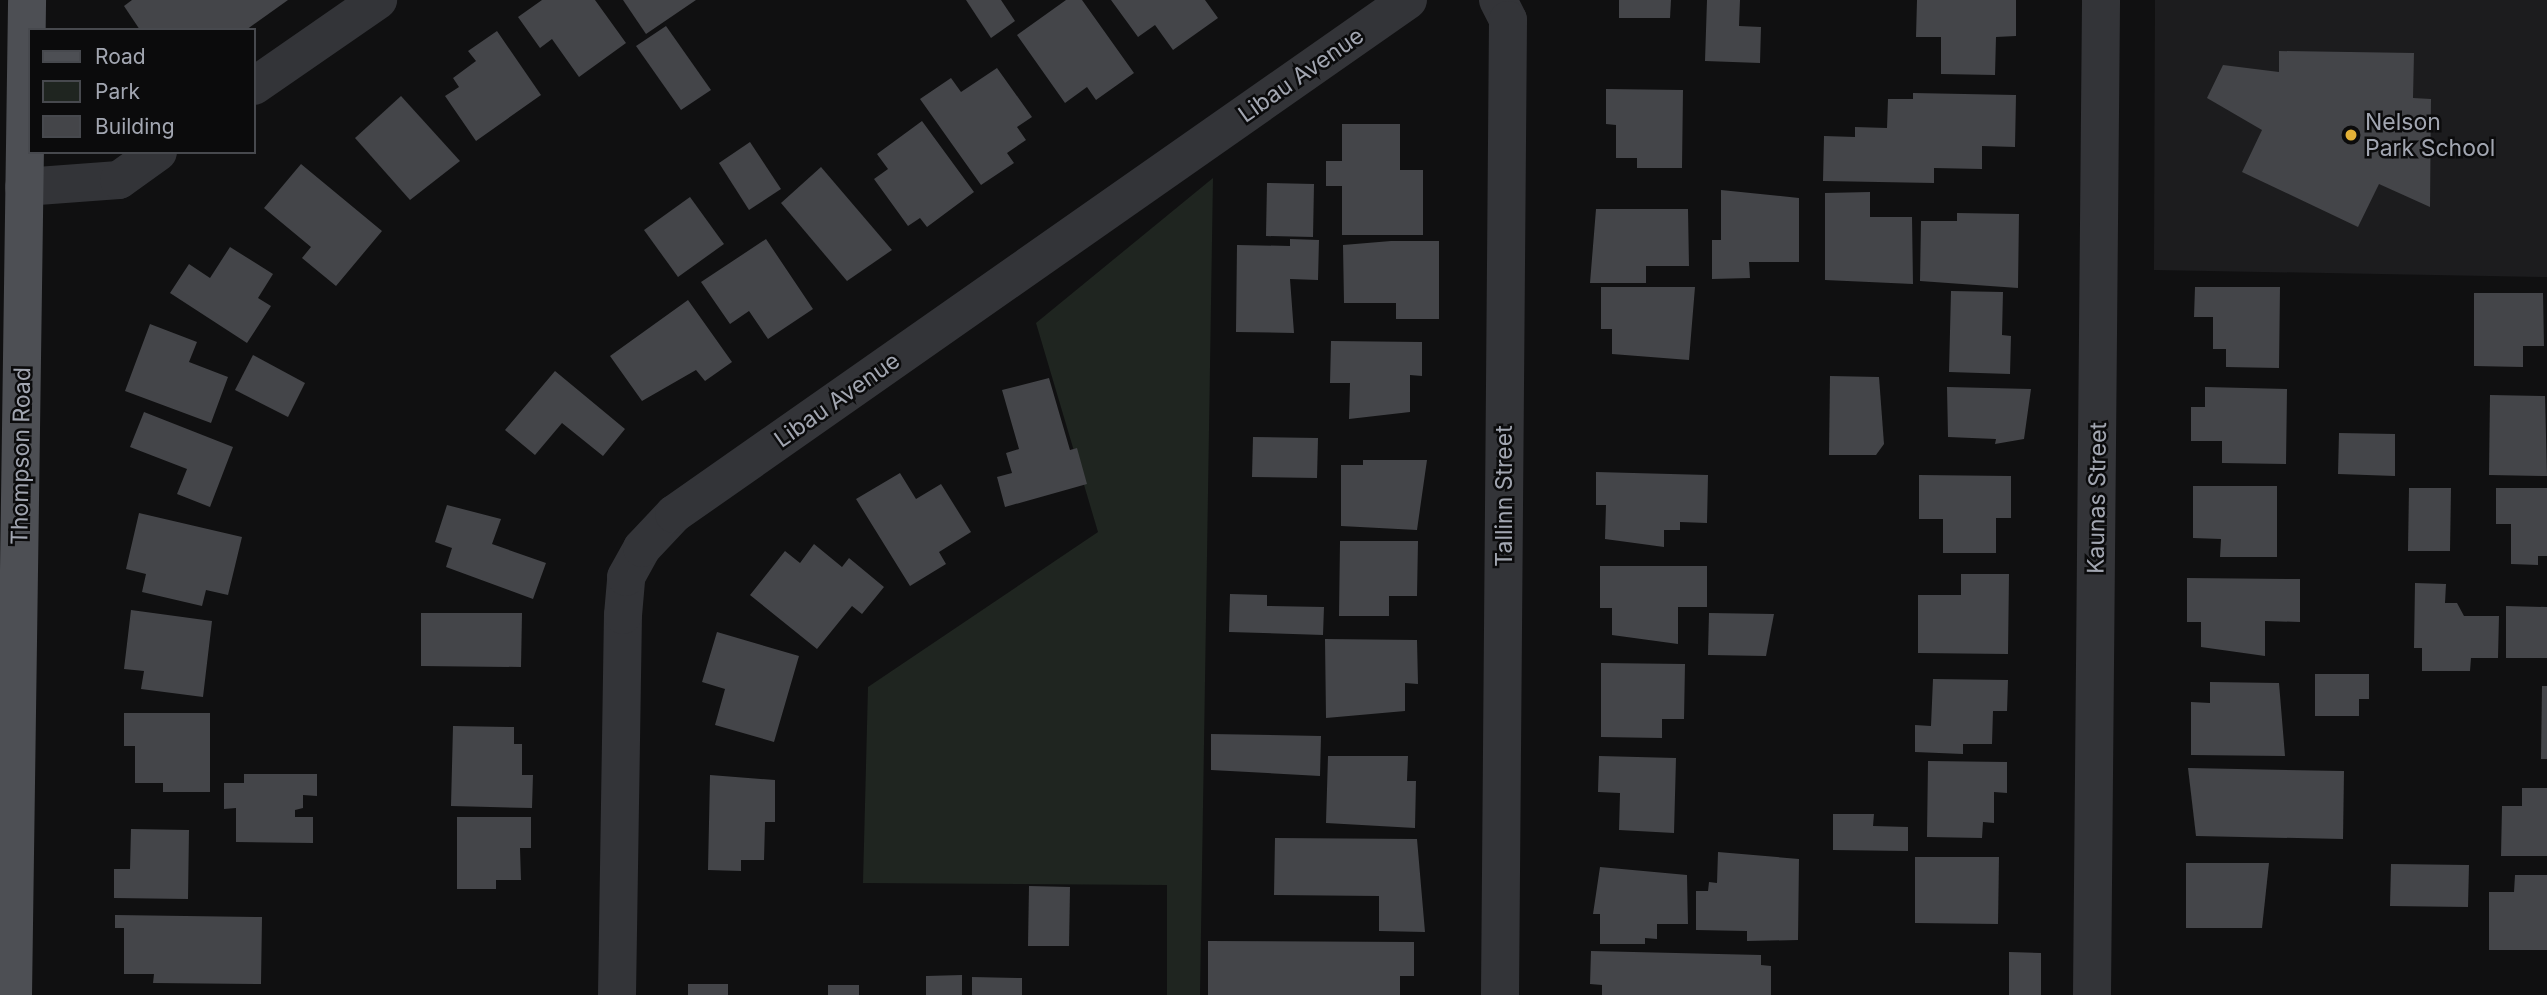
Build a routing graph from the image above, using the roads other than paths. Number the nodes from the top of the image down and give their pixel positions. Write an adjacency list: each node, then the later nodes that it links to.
1 (27, 0): 8 (main road, Thompson Road)
2 (377, 0): 6 (street)
3 (1408, 0): 10 (street, Libau Avenue)
4 (1497, 0): 11 (street, Tallinn Street)
5 (2101, 0): 12 (street, Kaunas Street)
6 (256, 85)
7 (156, 154): 8 (street)
8 (24, 187): 9 (main road, Thompson Road)
9 (13, 995)
10 (617, 995)
11 (1500, 995)
12 (2092, 995)

